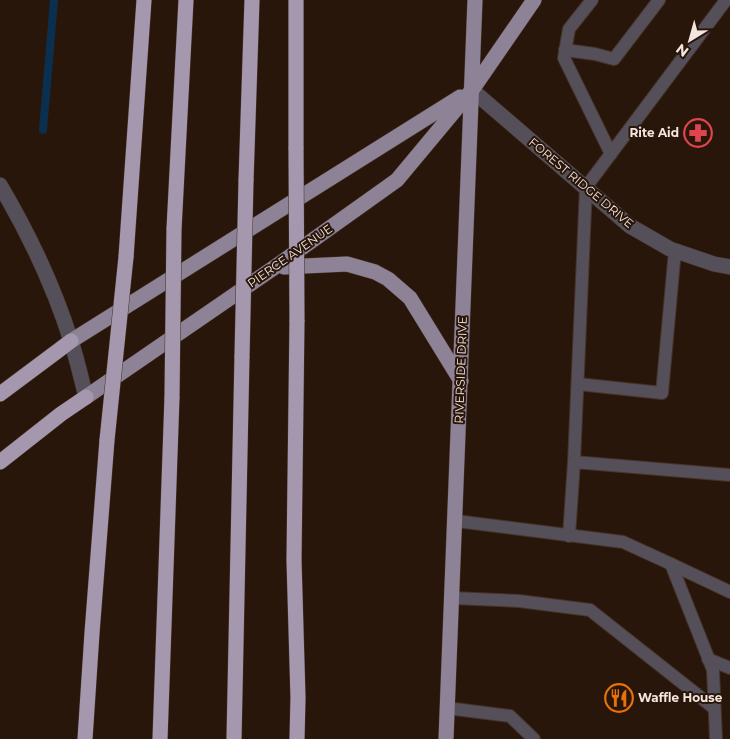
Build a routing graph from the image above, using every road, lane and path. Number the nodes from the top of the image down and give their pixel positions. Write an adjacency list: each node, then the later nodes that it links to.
1 (144, 0): 35 (highway, bridge)
2 (186, 0): 36 (highway, bridge)
3 (252, 0): 37 (highway, bridge)
4 (296, 0): 38 (highway, bridge)
5 (475, 0): 11 (main road, RIVERSIDE DRIVE)
6 (534, 0): 11 (main road, PIERCE AVENUE)
7 (592, 0): 10 (lane)
8 (659, 0): 10 (lane)
9 (726, 0): 12 (lane)
10 (565, 50): 12 (lane)
11 (472, 90): 14 (street, FOREST RIDGE DRIVE); 17 (main road, PIERCE AVENUE); 18 (main road, PIERCE AVENUE); 19 (main road, RIVERSIDE DRIVE)
12 (610, 154): 14 (lane)
13 (0, 185): 18 (street)
14 (586, 187): 15 (street, FOREST RIDGE DRIVE); 20 (lane)
15 (675, 250): 16 (street, FOREST RIDGE DRIVE); 20 (lane)
16 (730, 266)
17 (275, 267): 19 (main road); 22 (main road, PIERCE AVENUE)
18 (72, 341): 21 (highway); 22 (street)
19 (461, 381): 26 (main road, RIVERSIDE DRIVE)
20 (578, 384): 24 (lane)
21 (0, 394)
22 (86, 397): 23 (highway)
23 (0, 462)
24 (574, 462): 25 (lane); 27 (lane)
25 (730, 475)
26 (456, 521): 27 (lane); 30 (main road, RIVERSIDE DRIVE)
27 (569, 536): 28 (lane)
28 (671, 564): 29 (lane); 31 (lane)
29 (730, 592)
30 (452, 598): 33 (main road, RIVERSIDE DRIVE); 34 (lane)
31 (708, 659): 32 (lane); 34 (lane)
32 (730, 668)
33 (447, 708): 39 (main road, RIVERSIDE DRIVE); 40 (lane)
34 (714, 708): 41 (lane)
35 (86, 739)
36 (160, 739)
37 (234, 739)
38 (297, 739)
39 (446, 739)
40 (534, 739)
41 (716, 739)

